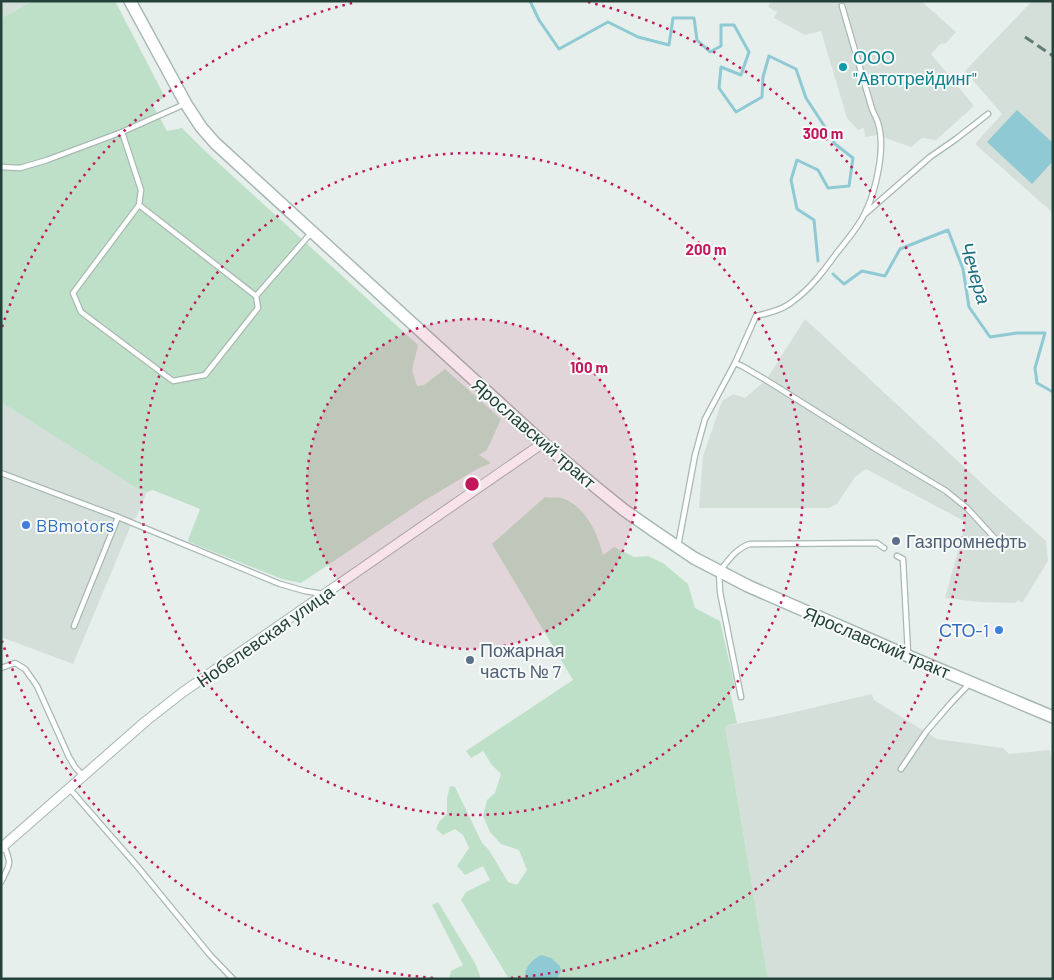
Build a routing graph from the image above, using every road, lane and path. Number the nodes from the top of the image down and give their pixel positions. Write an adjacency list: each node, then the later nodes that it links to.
1 (130, 1): 3 (street, Ярославский тракт)
2 (842, 6): 8 (lane)
3 (186, 104): 5 (lane); 9 (street, Ярославский тракт)
4 (988, 114): 8 (lane)
5 (122, 132): 6 (lane); 7 (lane)
6 (1, 167)
7 (139, 205): 10 (lane); 10 (lane)
8 (865, 214): 11 (lane)
9 (312, 232): 10 (lane); 12 (street, Ярославский тракт)
10 (256, 296)
11 (736, 363): 15 (lane); 16 (lane)
12 (543, 442): 16 (street, Ярославский тракт); 20 (street, Нобелевская улица)
13 (1, 473): 14 (lane)
14 (118, 517): 20 (lane); 21 (lane)
15 (1000, 544)
16 (678, 547): 19 (street, Ярославский тракт)
17 (884, 548): 19 (lane)
18 (897, 556): 22 (lane)
19 (720, 572): 22 (street, Ярославский тракт); 25 (lane)
20 (324, 595): 28 (street, Нобелевская улица)
21 (74, 626)
22 (908, 656): 24 (street, Ярославский тракт)
23 (1, 668): 28 (lane)
24 (971, 682): 26 (street, Ярославский тракт); 27 (lane)
25 (741, 697)
26 (1053, 717)
27 (901, 769)
28 (83, 776): 29 (street, Нобелевская улица)
29 (69, 788): 30 (street, Нобелевская улица); 32 (lane)
30 (2, 847): 31 (lane)
31 (1, 882)
32 (233, 979)

